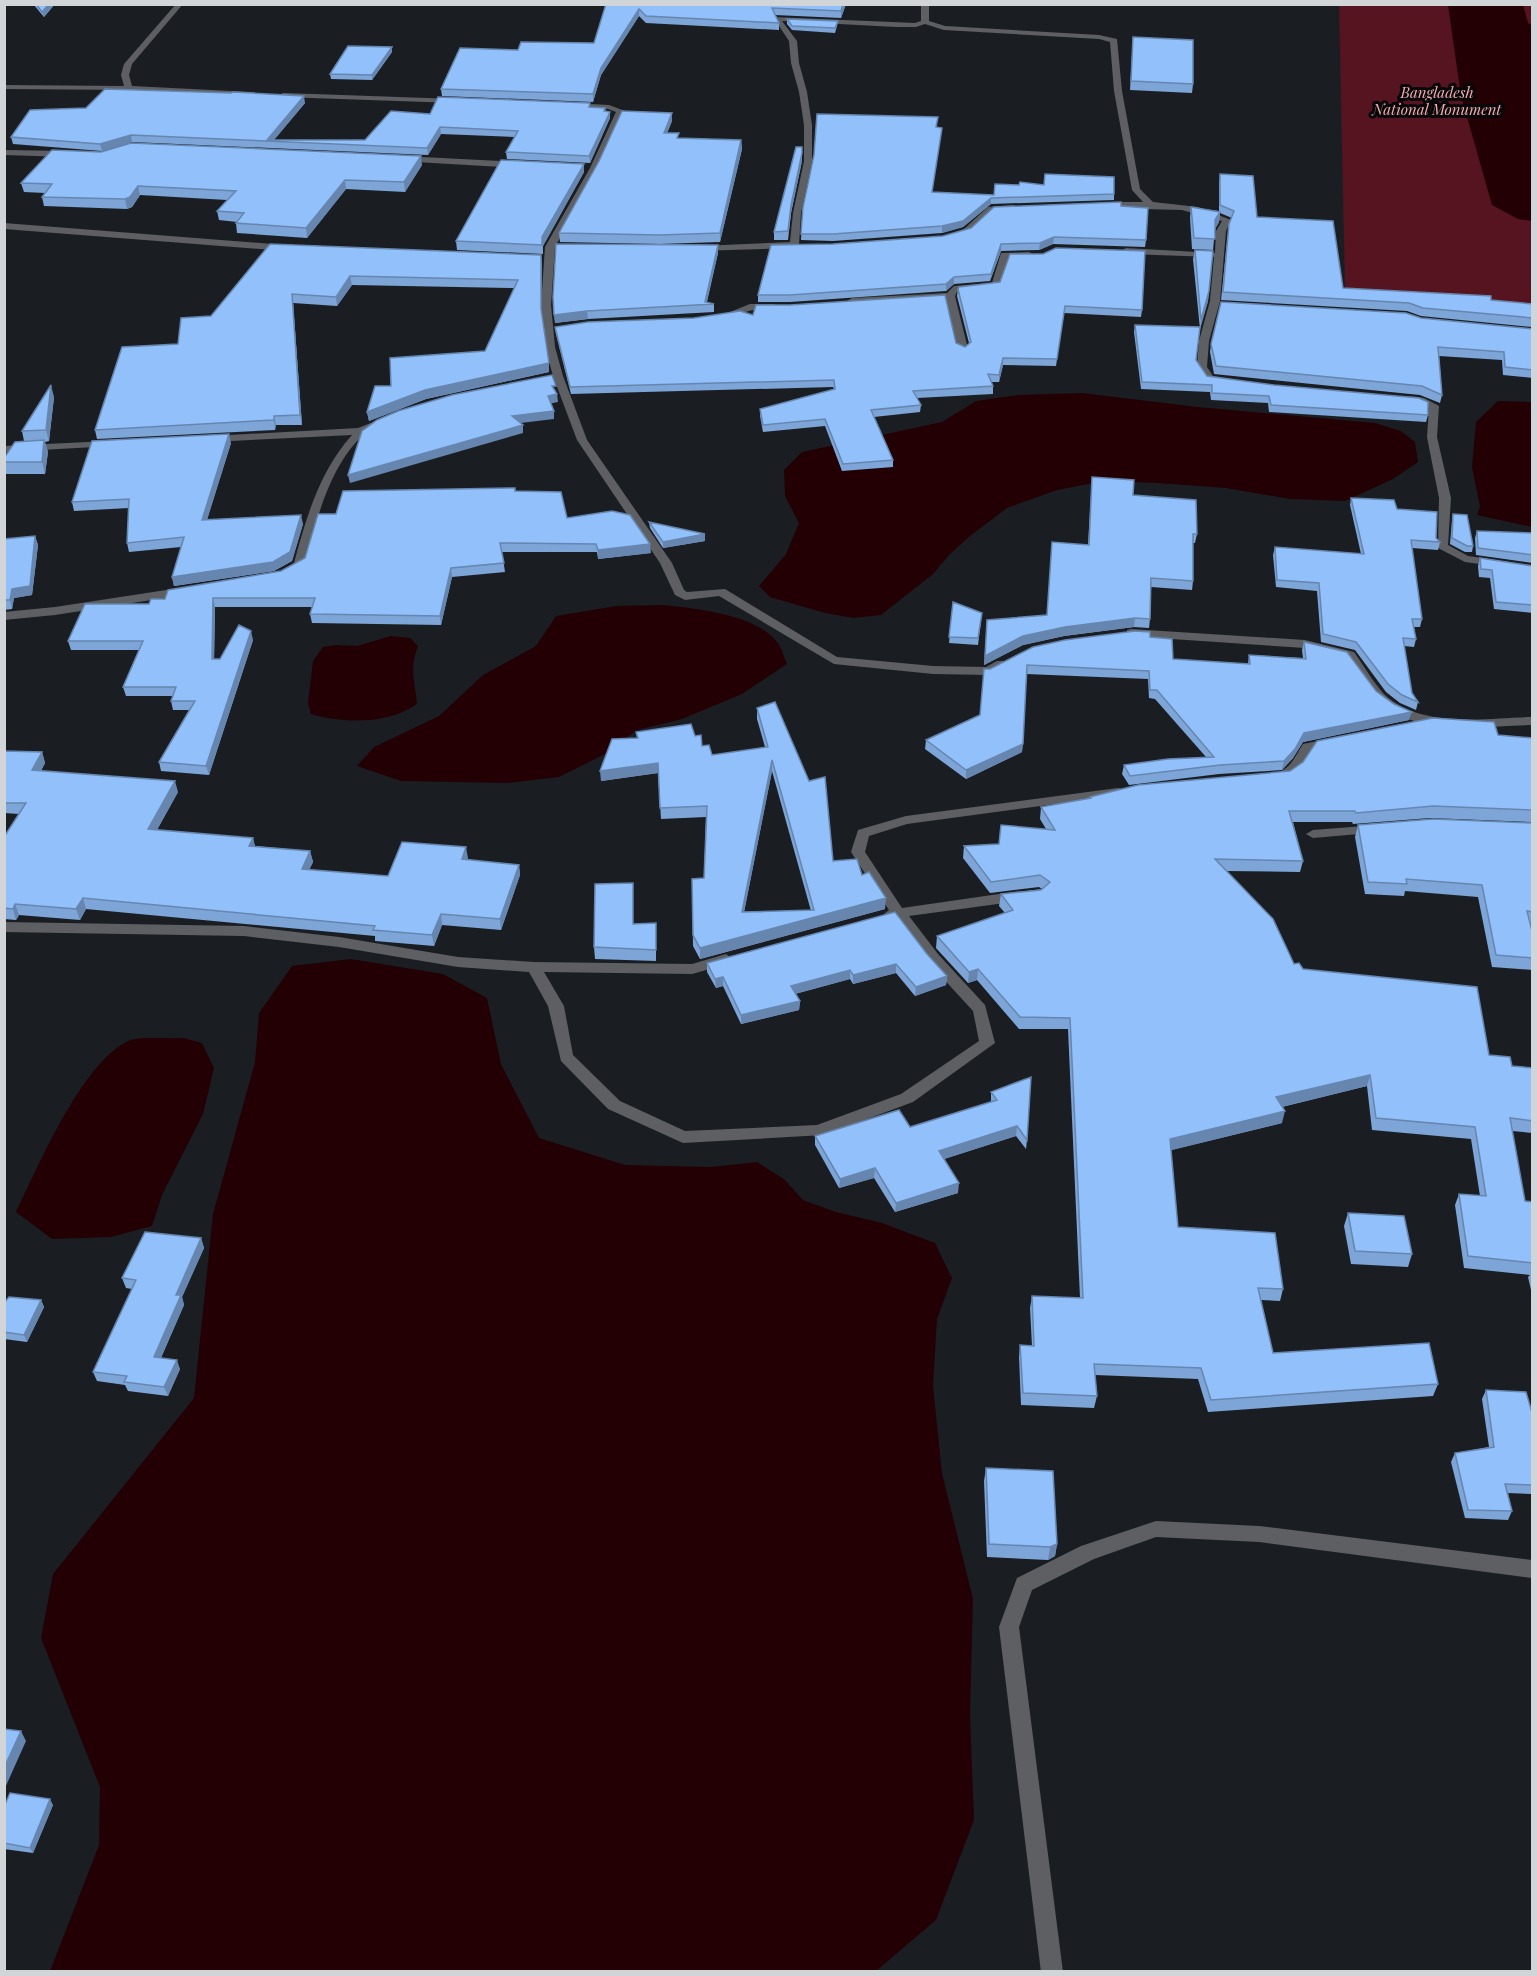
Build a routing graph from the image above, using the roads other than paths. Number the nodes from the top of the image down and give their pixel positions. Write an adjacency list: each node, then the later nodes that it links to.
1 (180, 4): 5 (street)
2 (925, 4): 3 (street)
3 (925, 22): 16 (street); 22 (street)
4 (4, 87): 5 (street)
5 (129, 88): 6 (street)
6 (256, 94)
7 (280, 95): 8 (street)
8 (466, 102)
9 (559, 105): 15 (street)
10 (4, 152): 11 (street)
11 (76, 155)
12 (394, 159): 13 (street)
13 (526, 165)
14 (583, 168): 15 (street)
15 (594, 168): 27 (street)
16 (1150, 204): 17 (street); 25 (street)
17 (1093, 206)
18 (1025, 208): 20 (street)
19 (4, 226): 21 (street)
20 (942, 238)
21 (294, 249)
22 (683, 249)
23 (1110, 250): 25 (street)
24 (1041, 255): 28 (street)
25 (1219, 255): 30 (street)
26 (538, 259): 27 (street)
27 (549, 260): 47 (street)
28 (950, 296): 29 (street); 34 (street)
29 (838, 302)
30 (1214, 305): 31 (street); 35 (street)
31 (1226, 306)
32 (780, 307): 33 (street)
33 (717, 317)
34 (963, 349)
35 (1241, 383)
36 (1400, 398): 42 (street)
37 (393, 417): 38 (street)
38 (361, 431): 39 (street); 43 (street)
39 (195, 440)
40 (123, 443): 41 (street)
41 (4, 449)
42 (1533, 568)
43 (278, 576)
44 (196, 589): 45 (street)
45 (4, 616)
46 (1122, 634): 49 (street)
47 (1017, 655)
48 (1533, 721): 49 (street)
49 (1433, 722): 50 (street)
50 (1399, 729)
51 (1342, 740): 52 (street)
52 (1264, 778)
53 (1129, 791): 57 (street)
54 (1395, 827): 55 (street)
55 (1314, 834)
56 (1039, 894): 57 (street)
57 (898, 912): 58 (street); 61 (street)
58 (875, 918)
59 (4, 927): 61 (street)
60 (738, 956): 61 (street)
61 (534, 967)
62 (1533, 1569): 63 (street)
63 (1052, 1971)

